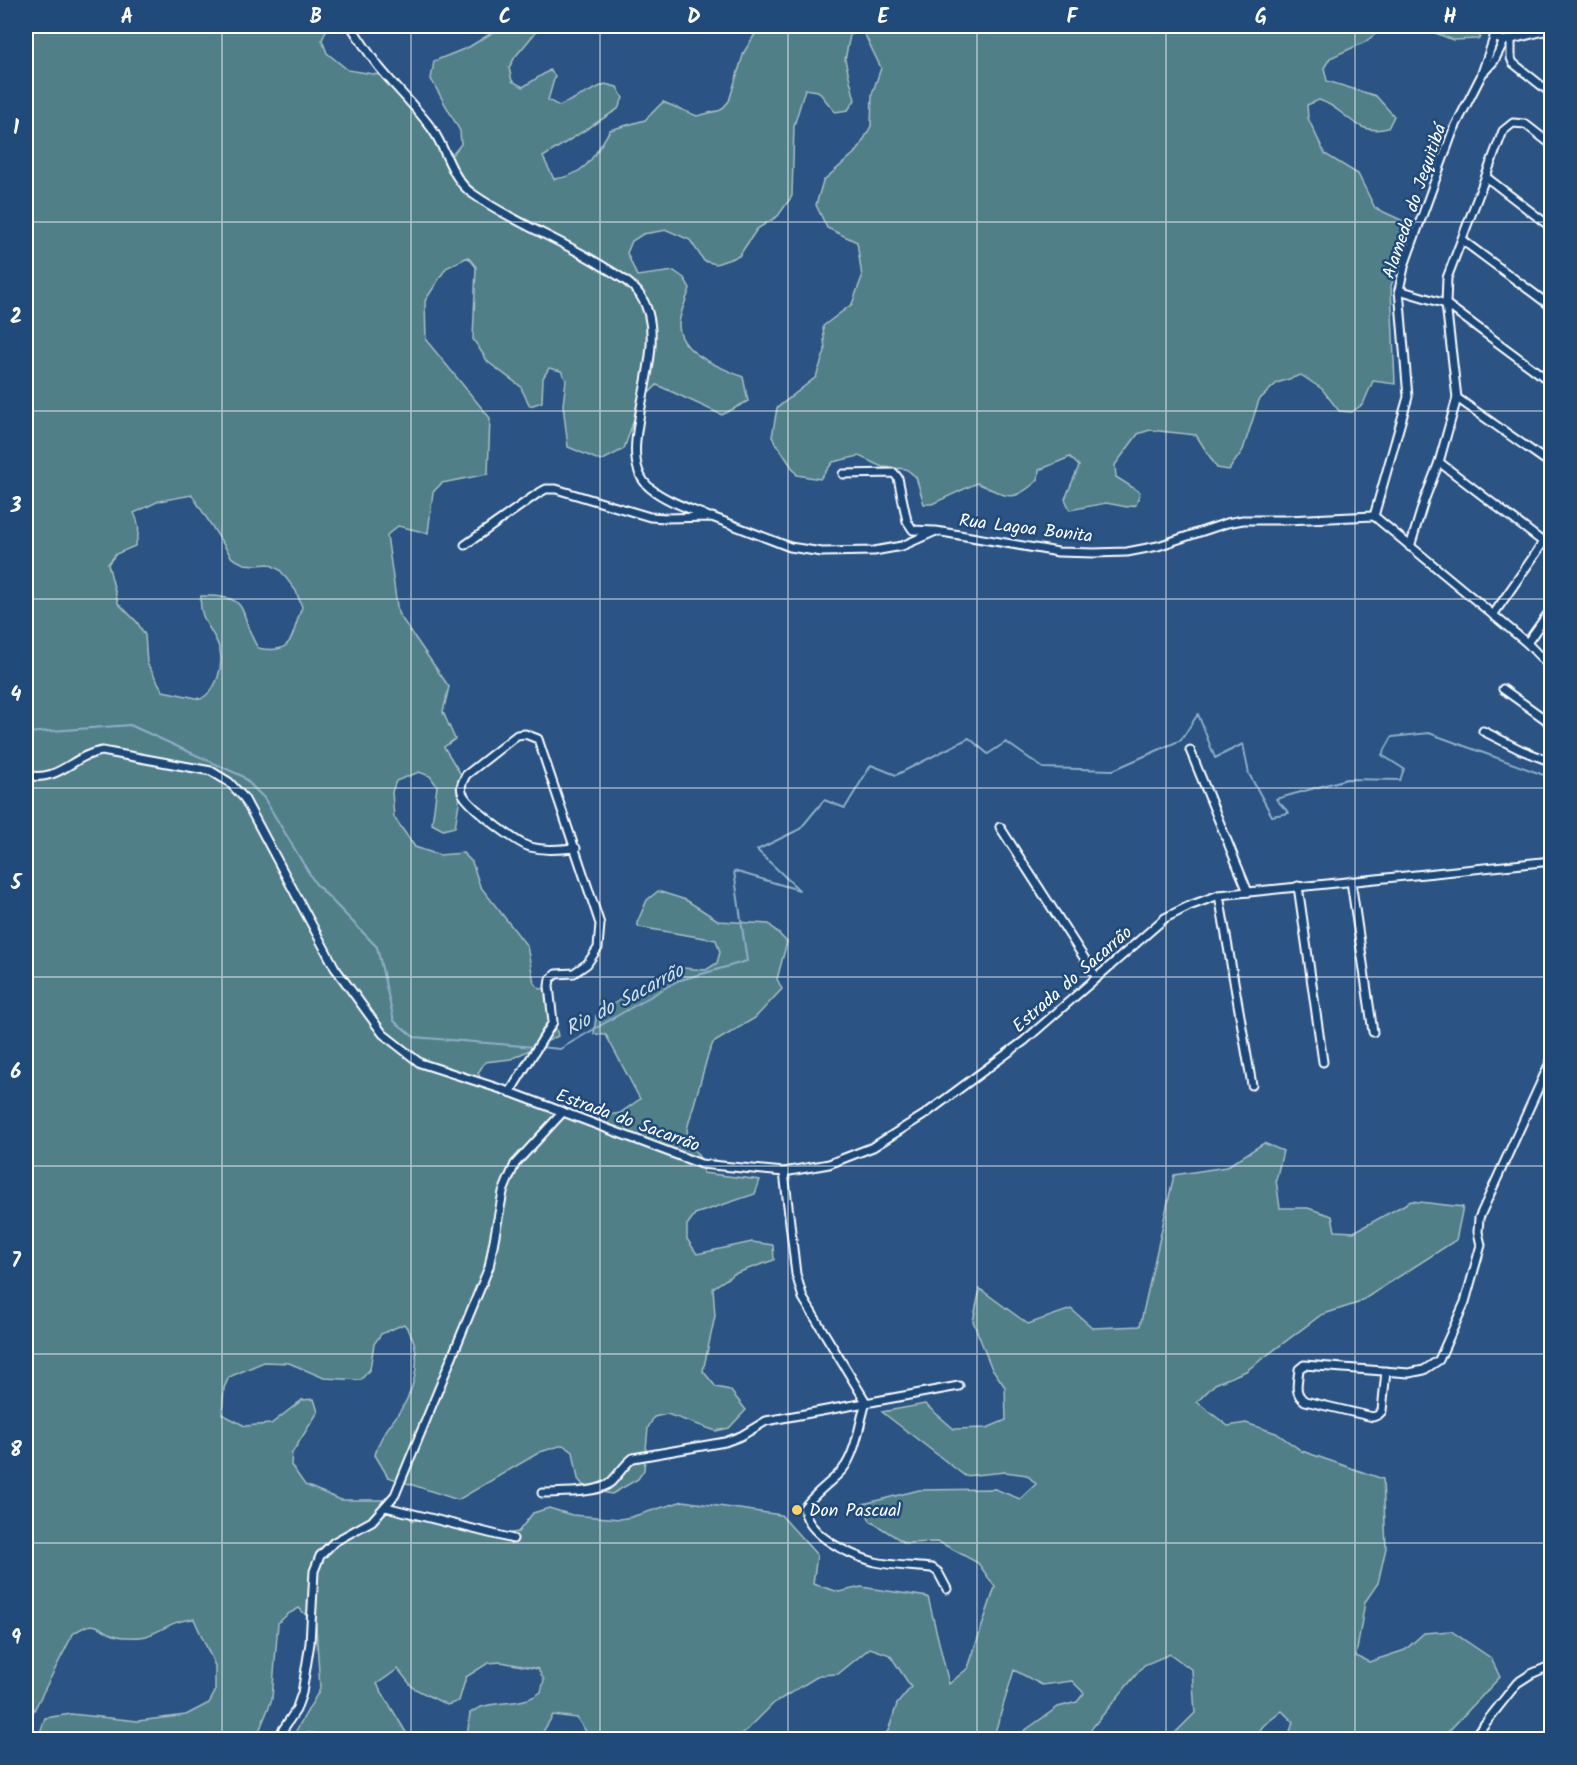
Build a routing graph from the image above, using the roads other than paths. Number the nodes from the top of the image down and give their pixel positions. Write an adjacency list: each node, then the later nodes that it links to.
1 (351, 26): 21 (street)
2 (1498, 26): 4 (street, Alameda do Jequitibá)
3 (1551, 29): 5 (street)
4 (1494, 37): 5 (street); 6 (street, Alameda do Jequitibá)
5 (1508, 41): 6 (street, Alameda do Jequitibá); 7 (street)
6 (1481, 76): 12 (street, Alameda do Jequitibá)
7 (1551, 94)
8 (1551, 145): 9 (street)
9 (1486, 177): 10 (street); 11 (street)
10 (1551, 228)
11 (1462, 240): 13 (street); 14 (street)
12 (1399, 290): 13 (street); 20 (street, Alameda do Jequitibá)
13 (1446, 304): 15 (street); 16 (street)
14 (1551, 307)
15 (1551, 383)
16 (1457, 398): 17 (street); 18 (street)
17 (1439, 462): 24 (street); 26 (street)
18 (1551, 465)
19 (843, 474): 23 (street)
20 (1374, 516): 23 (street, Rua Lagoa Bonita); 26 (street)
21 (712, 517): 23 (street, Rua Lagoa Bonita); 25 (street, Rua Lagoa Bonita)
22 (1551, 530): 24 (street)
23 (936, 531)
24 (1543, 542): 28 (street)
25 (465, 545)
26 (1410, 547): 28 (street)
27 (1551, 608): 29 (street)
28 (1493, 615): 29 (street)
29 (1527, 643): 30 (street)
30 (1551, 669)
31 (1503, 689): 32 (street)
32 (1551, 726)
33 (1483, 731): 35 (street)
34 (1190, 750): 42 (street)
35 (1551, 762)
36 (26, 775): 49 (street, Estrada do Sacarrão)
37 (1000, 827): 44 (street)
38 (576, 848): 38 (street); 49 (street)
39 (1551, 861): 40 (street, Estrada do Sacarrão)
40 (1351, 881): 41 (street, Estrada do Sacarrão); 45 (street)
41 (1298, 886): 42 (street, Estrada do Sacarrão); 47 (street)
42 (1248, 892): 43 (street, Estrada do Sacarrão)
43 (1219, 895): 44 (street, Estrada do Sacarrão); 48 (street)
44 (1097, 978): 51 (street, Estrada do Sacarrão)
45 (1373, 1032)
46 (1551, 1058): 52 (street)
47 (1323, 1062)
48 (1252, 1085)
49 (510, 1092): 50 (street, Estrada do Sacarrão)
50 (563, 1112): 51 (street, Estrada do Sacarrão); 56 (street)
51 (784, 1173): 54 (street)
52 (1386, 1371): 52 (street)
53 (959, 1386): 54 (street)
54 (867, 1402): 55 (street); 58 (street)
55 (542, 1493)
56 (386, 1508): 57 (street); 61 (street)
57 (513, 1539)
58 (947, 1589)
59 (1551, 1665): 60 (street)
60 (1479, 1730): 62 (street); 63 (street)
61 (276, 1740)
62 (1472, 1740)
63 (1486, 1740)

